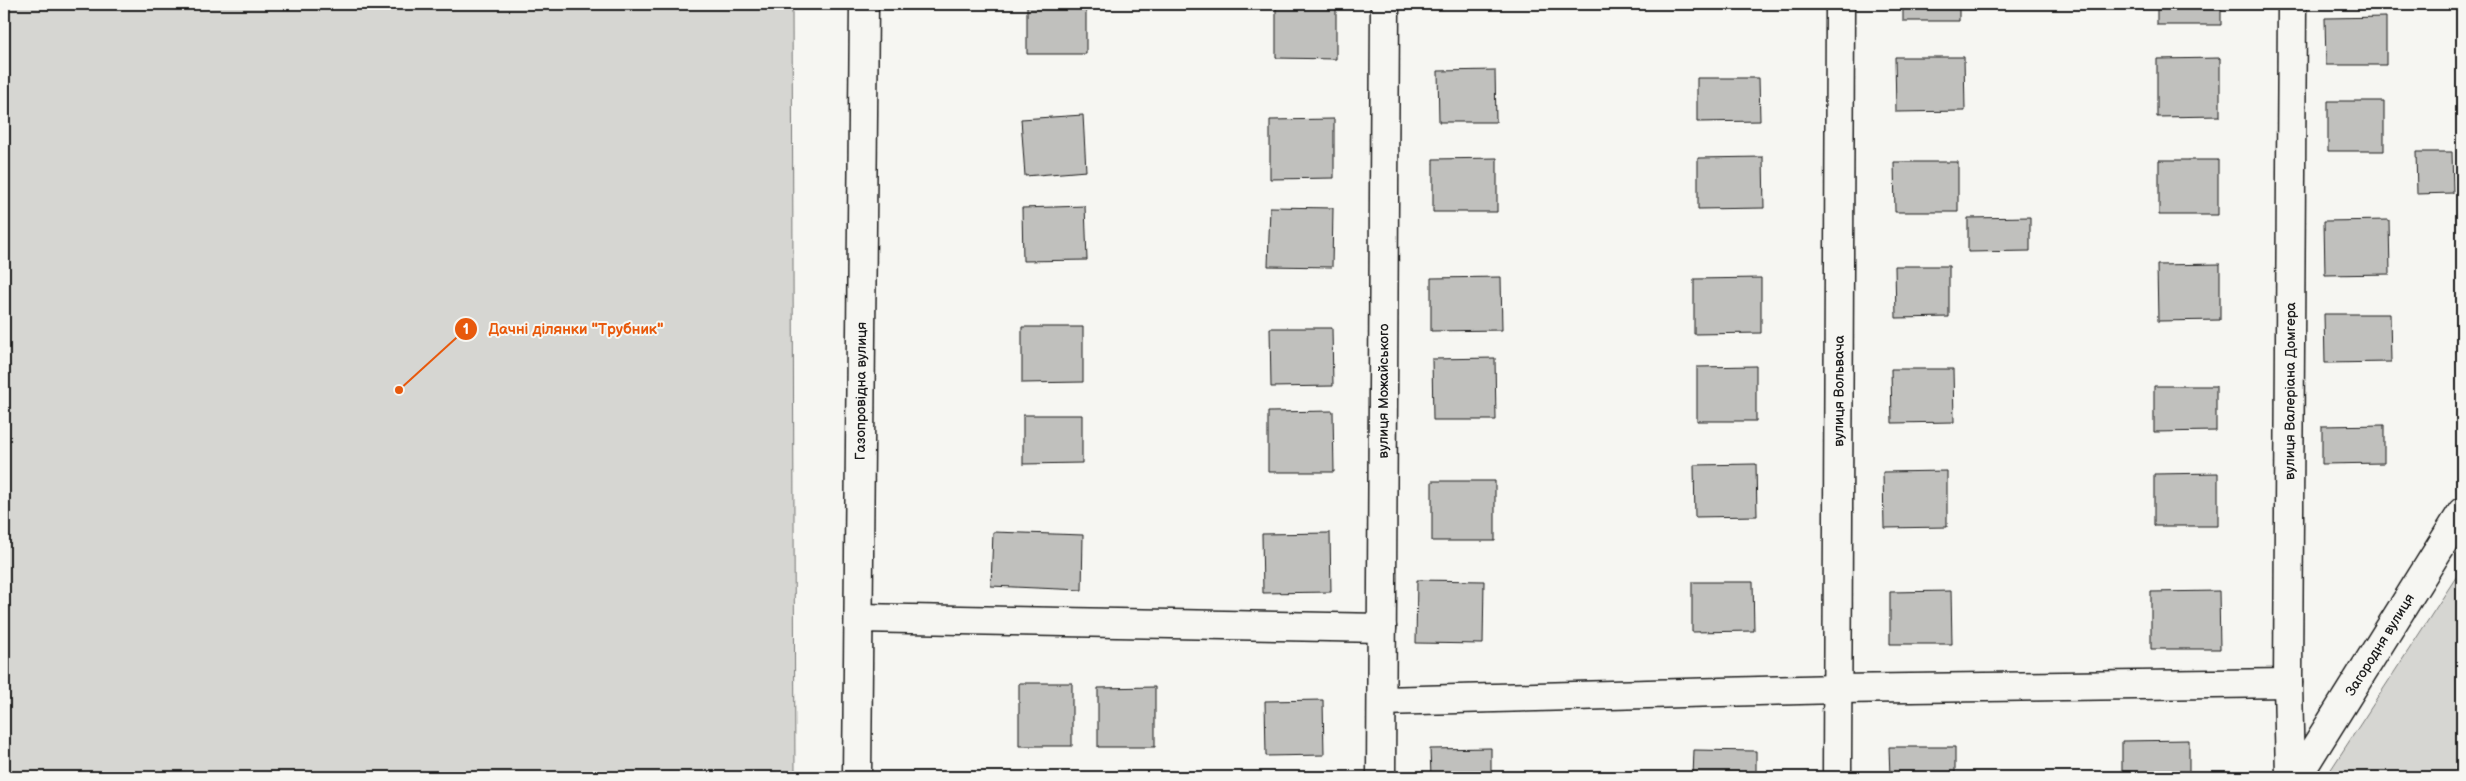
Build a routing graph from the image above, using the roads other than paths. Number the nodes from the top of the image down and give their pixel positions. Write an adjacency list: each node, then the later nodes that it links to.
1 (864, 4): 6 (street, Газопровідна вулиця)
2 (1385, 4): 7 (street, вулиця Можайського)
3 (1840, 4): 9 (street, вулиця Вольвача)
4 (2292, 4): 8 (street, вулиця Валеріана Домгера)
5 (2462, 512): 15 (street, Загородня вулиця)
6 (859, 618): 7 (street); 11 (street, Газопровідна вулиця)
7 (1382, 628): 10 (street, вулиця Можайського)
8 (2288, 683): 9 (street); 14 (street, вулиця Валеріана Домгера)
9 (1837, 689): 10 (street); 13 (street, вулиця Вольвача)
10 (1382, 701): 12 (street, вулиця Можайського)
11 (856, 777)
12 (1381, 777)
13 (1837, 777)
14 (2290, 777)
15 (2297, 777)

